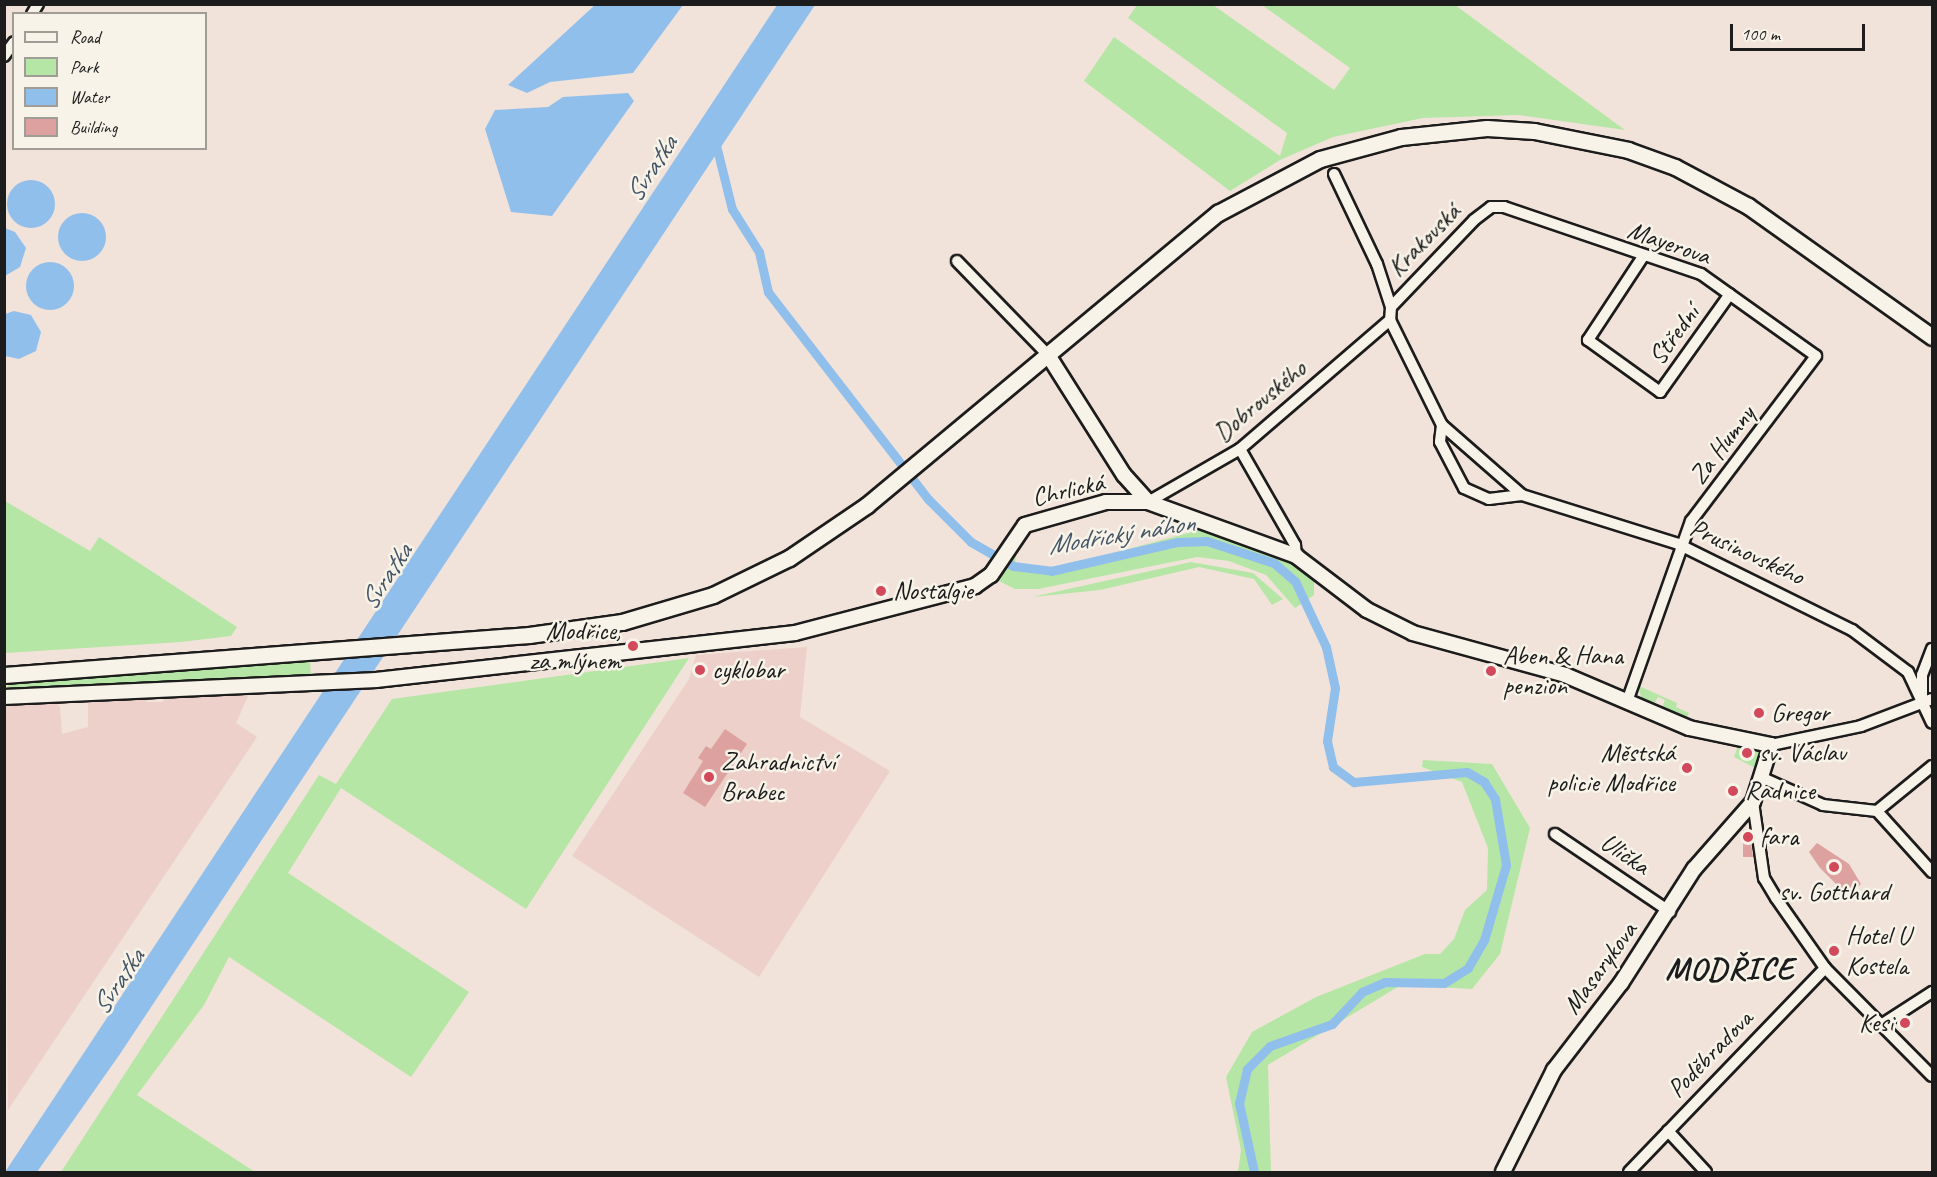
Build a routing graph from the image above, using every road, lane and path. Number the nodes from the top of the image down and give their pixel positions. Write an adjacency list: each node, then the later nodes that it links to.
1 (1334, 174): 6 (street)
2 (1491, 207): 3 (street, Mayerova); 6 (street, Krakovská)
3 (1644, 255): 5 (street, Mayerova); 5 (street, Střední)
4 (957, 261): 9 (street)
5 (1730, 294): 10 (street, Mayerova)
6 (1391, 306): 7 (street)
7 (1390, 320): 11 (street, Prusinovského); 12 (street, Dobrovského)
8 (1932, 337): 9 (main road)
9 (1048, 355): 14 (street); 18 (main road)
10 (1816, 356): 15 (street, Za Humny)
11 (1442, 425): 13 (street, Prusinovského); 13 (street, Prusinovského)
12 (1240, 449): 14 (street, Dobrovského); 16 (street)
13 (1522, 495): 15 (street, Prusinovského)
14 (1148, 502): 16 (street); 19 (street, Chrlická)
15 (1678, 544): 20 (street, Prusinovského); 21 (street, Za Humny)
16 (1296, 556): 21 (street)
17 (1932, 650): 20 (street)
18 (4, 675)
19 (4, 697)
20 (1927, 699): 22 (street, Prusinovského); 23 (street)
21 (1627, 702): 23 (street)
22 (1932, 723)
23 (1771, 745): 25 (street, Masarykova)
24 (1932, 766): 27 (street)
25 (1763, 778): 26 (street, Masarykova); 27 (street)
26 (1753, 802): 30 (street, Masarykova); 31 (street)
27 (1877, 811): 29 (street)
28 (1555, 834): 30 (street, Ulička)
29 (1932, 872)
30 (1670, 912): 36 (street, Masarykova)
31 (1826, 968): 33 (street); 35 (street, Poděbradova)
32 (1932, 992): 33 (street)
33 (1881, 1025): 34 (street)
34 (1932, 1076)
35 (1668, 1131): 37 (street, Poděbradova); 38 (street)
36 (1503, 1173)
37 (1629, 1173)
38 (1706, 1173)

